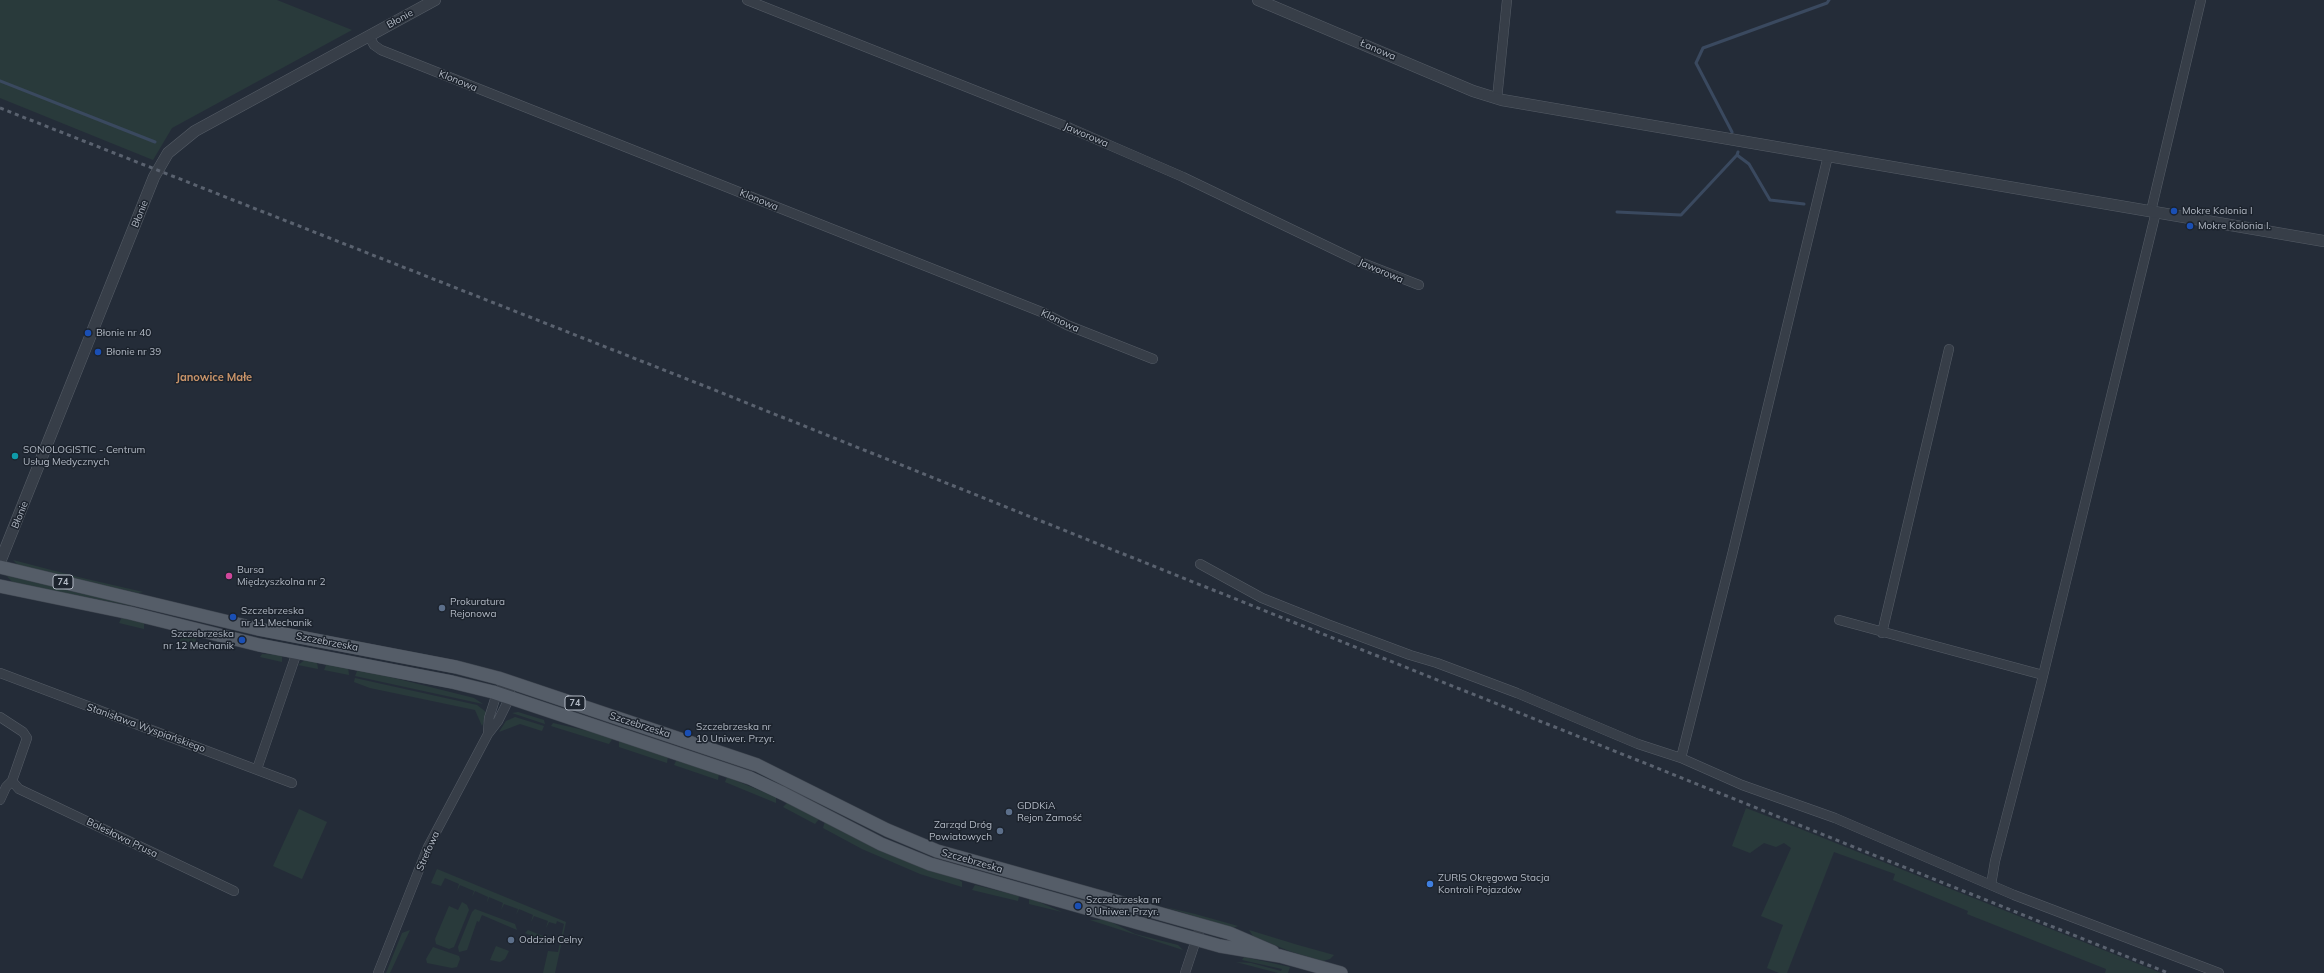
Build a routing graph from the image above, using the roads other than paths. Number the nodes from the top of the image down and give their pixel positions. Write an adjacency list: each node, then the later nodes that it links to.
1 (435, 0): 6 (street, Błonie)
2 (747, 0): 11 (street, Jaworowa)
3 (1258, 0): 7 (street, Łanowa)
4 (1507, 0): 7 (street)
5 (2201, 0): 9 (street)
6 (369, 36): 13 (street, Klonowa); 14 (street, Błonie)
7 (1497, 99): 8 (street, Łanowa)
8 (1828, 156): 9 (street, Łanowa); 28 (street)
9 (2154, 211): 10 (street, Łanowa); 22 (street)
10 (2324, 241)
11 (1419, 286)
12 (1949, 349): 19 (street)
13 (1153, 359)
14 (0, 562)
15 (1200, 564): 28 (street)
16 (0, 567): 23 (main road, Szczebrzeska / 74)
17 (0, 586): 20 (main road, Szczebrzeska / 74)
18 (1839, 620): 19 (street)
19 (1882, 633): 22 (street)
20 (297, 652): 24 (main road, Szczebrzeska / 74); 29 (street)
21 (0, 673): 29 (street, Stanisława Wyspiańskiego)
22 (2043, 675): 33 (street)
23 (510, 682): 24 (street); 25 (street, Strefowa); 35 (main road, Szczebrzeska / 74)
24 (497, 693): 25 (main road, Szczebrzeska / 74); 27 (street, Strefowa)
25 (510, 698): 27 (street, Strefowa); 36 (main road, Szczebrzeska / 74)
26 (0, 717): 30 (street)
27 (488, 734): 38 (street, Strefowa)
28 (1681, 758): 33 (street)
29 (257, 769): 31 (street, Stanisława Wyspiańskiego)
30 (12, 782): 32 (street); 34 (street, Bolesława Prusa)
31 (292, 783)
32 (0, 800)
33 (1991, 885): 41 (street)
34 (234, 891)
35 (1201, 925): 36 (street); 37 (main road, Szczebrzeska / 74)
36 (1196, 940): 37 (main road, Szczebrzeska / 74); 39 (street)
37 (1283, 957): 40 (main road, 74)
38 (378, 973)
39 (1185, 973)
40 (1341, 973)
41 (2219, 973)

